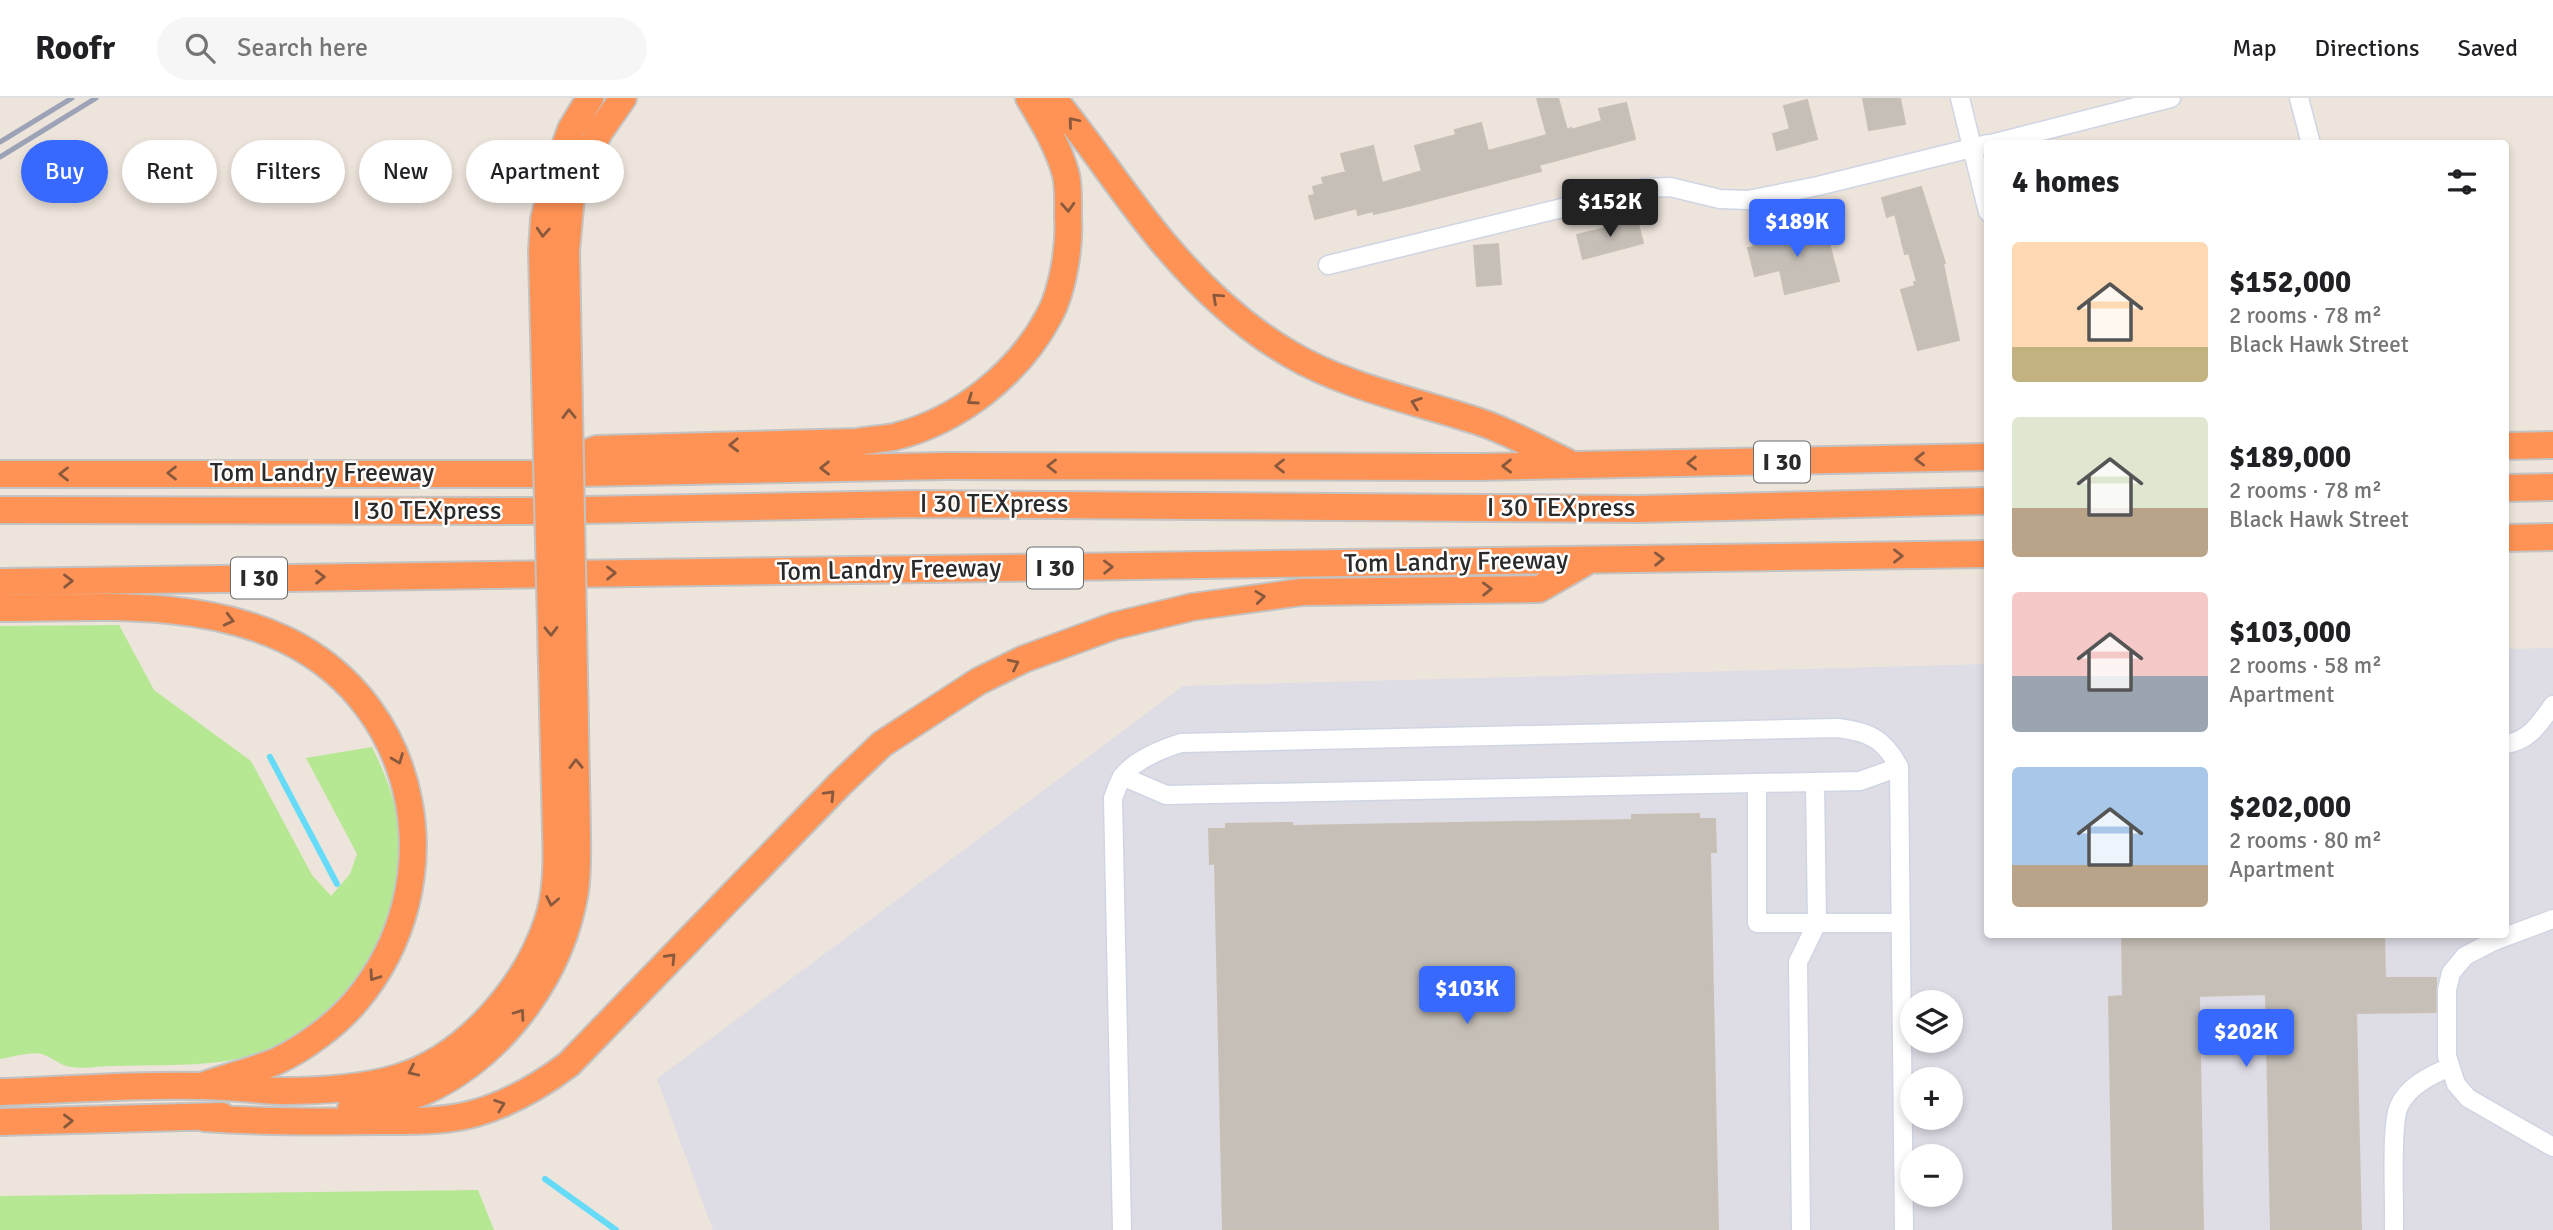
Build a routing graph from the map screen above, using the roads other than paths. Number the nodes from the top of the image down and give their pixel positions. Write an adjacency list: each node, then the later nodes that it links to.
1 (590, 98): 8 (highway)
2 (622, 98): 9 (highway)
3 (1029, 98): 20 (highway, one-way to 20)
4 (1053, 98): 18 (highway, one-way to 4)
5 (1960, 98): 12 (street)
6 (2171, 98): 10 (street)
7 (2299, 98): 11 (street)
8 (570, 140)
9 (592, 140)
10 (2004, 140)
11 (2310, 140)
12 (1984, 145): 14 (street)
13 (570, 203): 38 (highway, bridge)
14 (1328, 265)
15 (2551, 445): 16 (highway)
16 (2509, 446)
17 (1984, 457): 18 (highway, Tom Landry Freeway / I 30, one-way to 18)
18 (1576, 466): 20 (highway, Tom Landry Freeway / I 30, one-way to 20)
19 (0, 474): 20 (highway, Tom Landry Freeway / I 30, one-way to 19)
20 (527, 474)
21 (2552, 487): 22 (highway)
22 (2509, 488)
23 (1984, 501): 24 (highway, I 30 TEXpress)
24 (0, 510)
25 (2553, 537): 26 (highway)
26 (2516, 538): 28 (highway)
27 (1984, 554): 29 (highway, Tom Landry Freeway / I 30, one-way to 27)
28 (2553, 557)
29 (1591, 560): 30 (highway, Tom Landry Freeway / I 30, one-way to 29); 47 (highway, one-way to 29)
30 (0, 582)
31 (0, 608): 45 (highway, one-way to 45)
32 (2553, 705): 33 (street)
33 (2509, 744)
34 (1899, 767): 35 (street); 36 (street); 41 (street)
35 (1122, 776): 37 (street); 50 (street)
36 (1815, 782): 37 (street); 40 (street)
37 (1757, 783): 40 (street)
38 (567, 833): 45 (highway, one-way to 45); 47 (highway, one-way to 38)
39 (2553, 919): 42 (street)
40 (1817, 923): 41 (street); 51 (street)
41 (1901, 923): 52 (street)
42 (2509, 933)
43 (2494, 938): 44 (street)
44 (2449, 1067): 49 (street); 53 (street)
45 (202, 1086): 46 (highway)
46 (0, 1092)
47 (204, 1118): 48 (highway, one-way to 47)
48 (0, 1122)
49 (2553, 1147)
50 (1122, 1230)
51 (1801, 1230)
52 (1904, 1230)
53 (2394, 1230)

